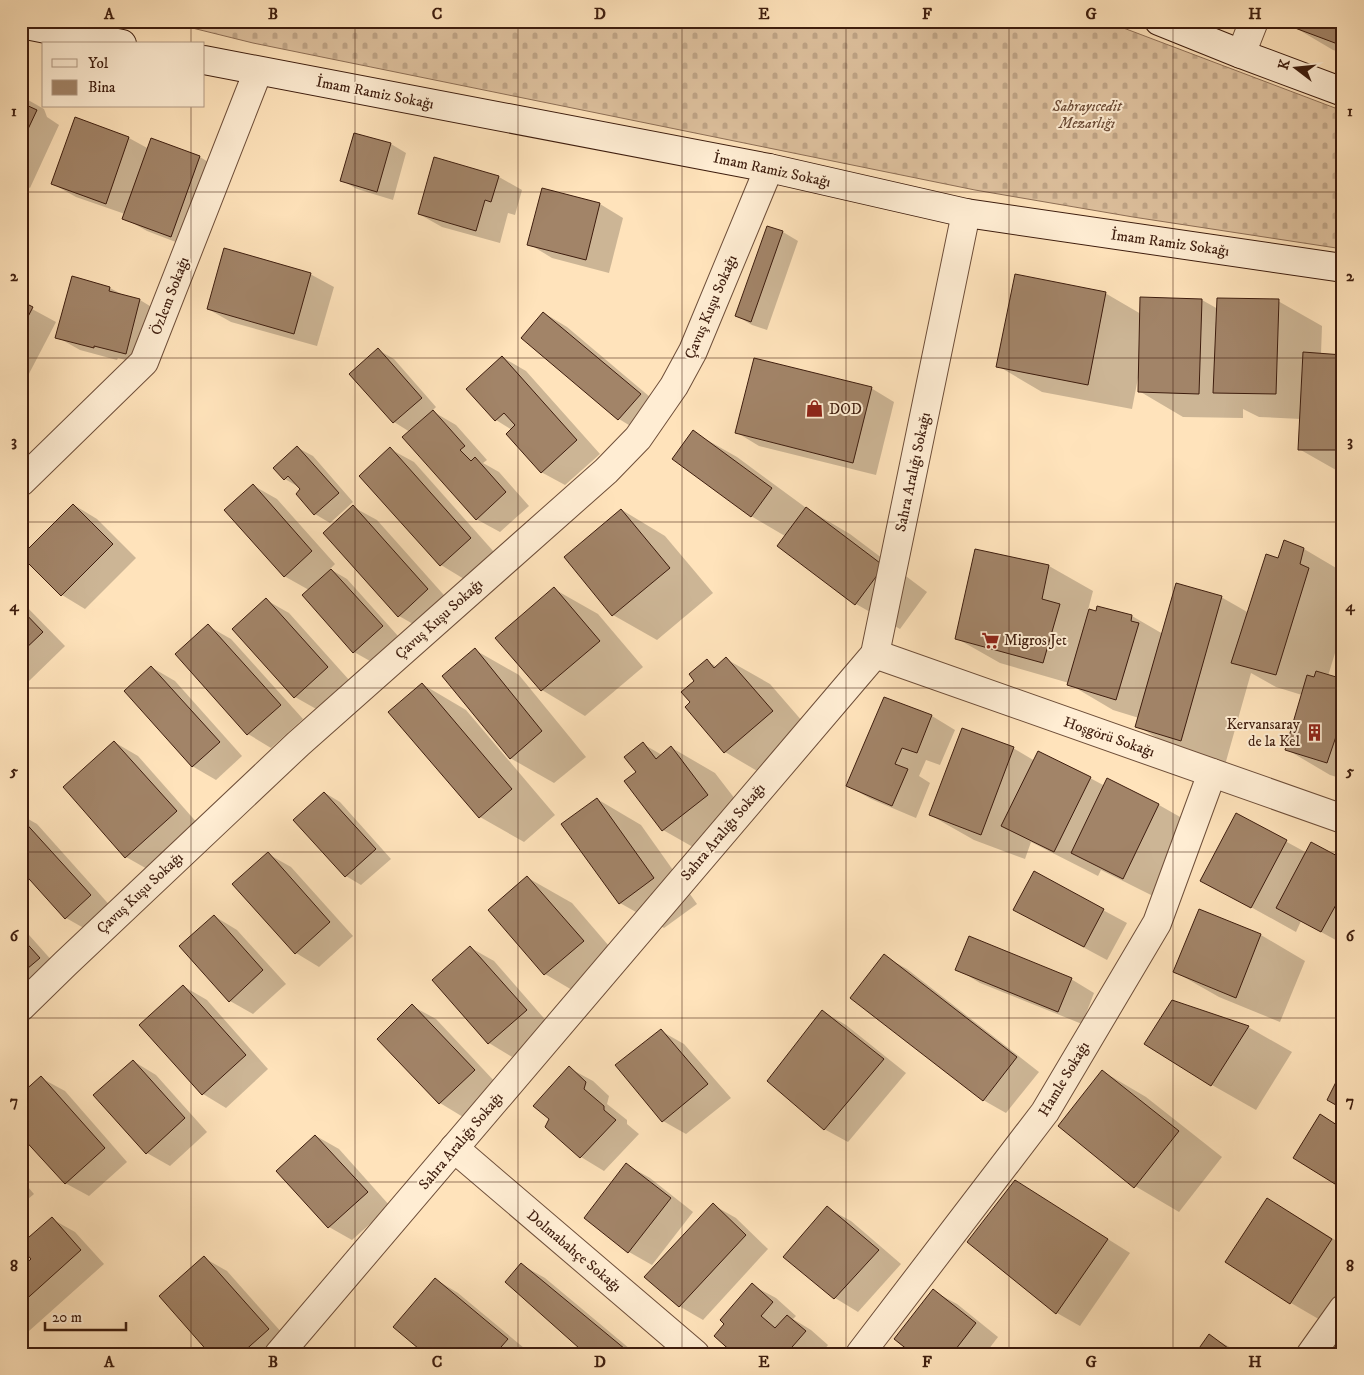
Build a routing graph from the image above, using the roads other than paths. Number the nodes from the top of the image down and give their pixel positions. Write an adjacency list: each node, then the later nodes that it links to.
1 (1159, 21): 5 (street)
2 (1254, 21): 5 (street)
3 (24, 27): 4 (street)
4 (110, 42)
5 (1241, 54): 8 (street)
6 (205, 60): 7 (street, İmam Ramiz Sokağı)
7 (258, 71): 9 (street, İmam Ramiz Sokağı); 12 (street, Özlem Sokağı)
8 (1343, 92)
9 (769, 168): 10 (street, İmam Ramiz Sokağı); 16 (street, Çavuş Kuşu Sokağı)
10 (966, 213): 11 (street, İmam Ramiz Sokağı); 13 (street, Sahra Aralığı Sokağı)
11 (1343, 268)
12 (21, 482)
13 (875, 654): 14 (street, Hoşgörü Sokağı); 17 (street, Sahra Aralığı Sokağı)
14 (1212, 773): 15 (street, Hoşgörü Sokağı); 21 (street, Hamle Sokağı)
15 (1343, 819)
16 (21, 1008)
17 (454, 1148): 19 (street, Sahra Aralığı Sokağı); 20 (street, Dolmabahçe Sokağı)
18 (1343, 1309): 22 (street)
19 (279, 1354)
20 (695, 1354)
21 (860, 1354)
22 (1311, 1354)

